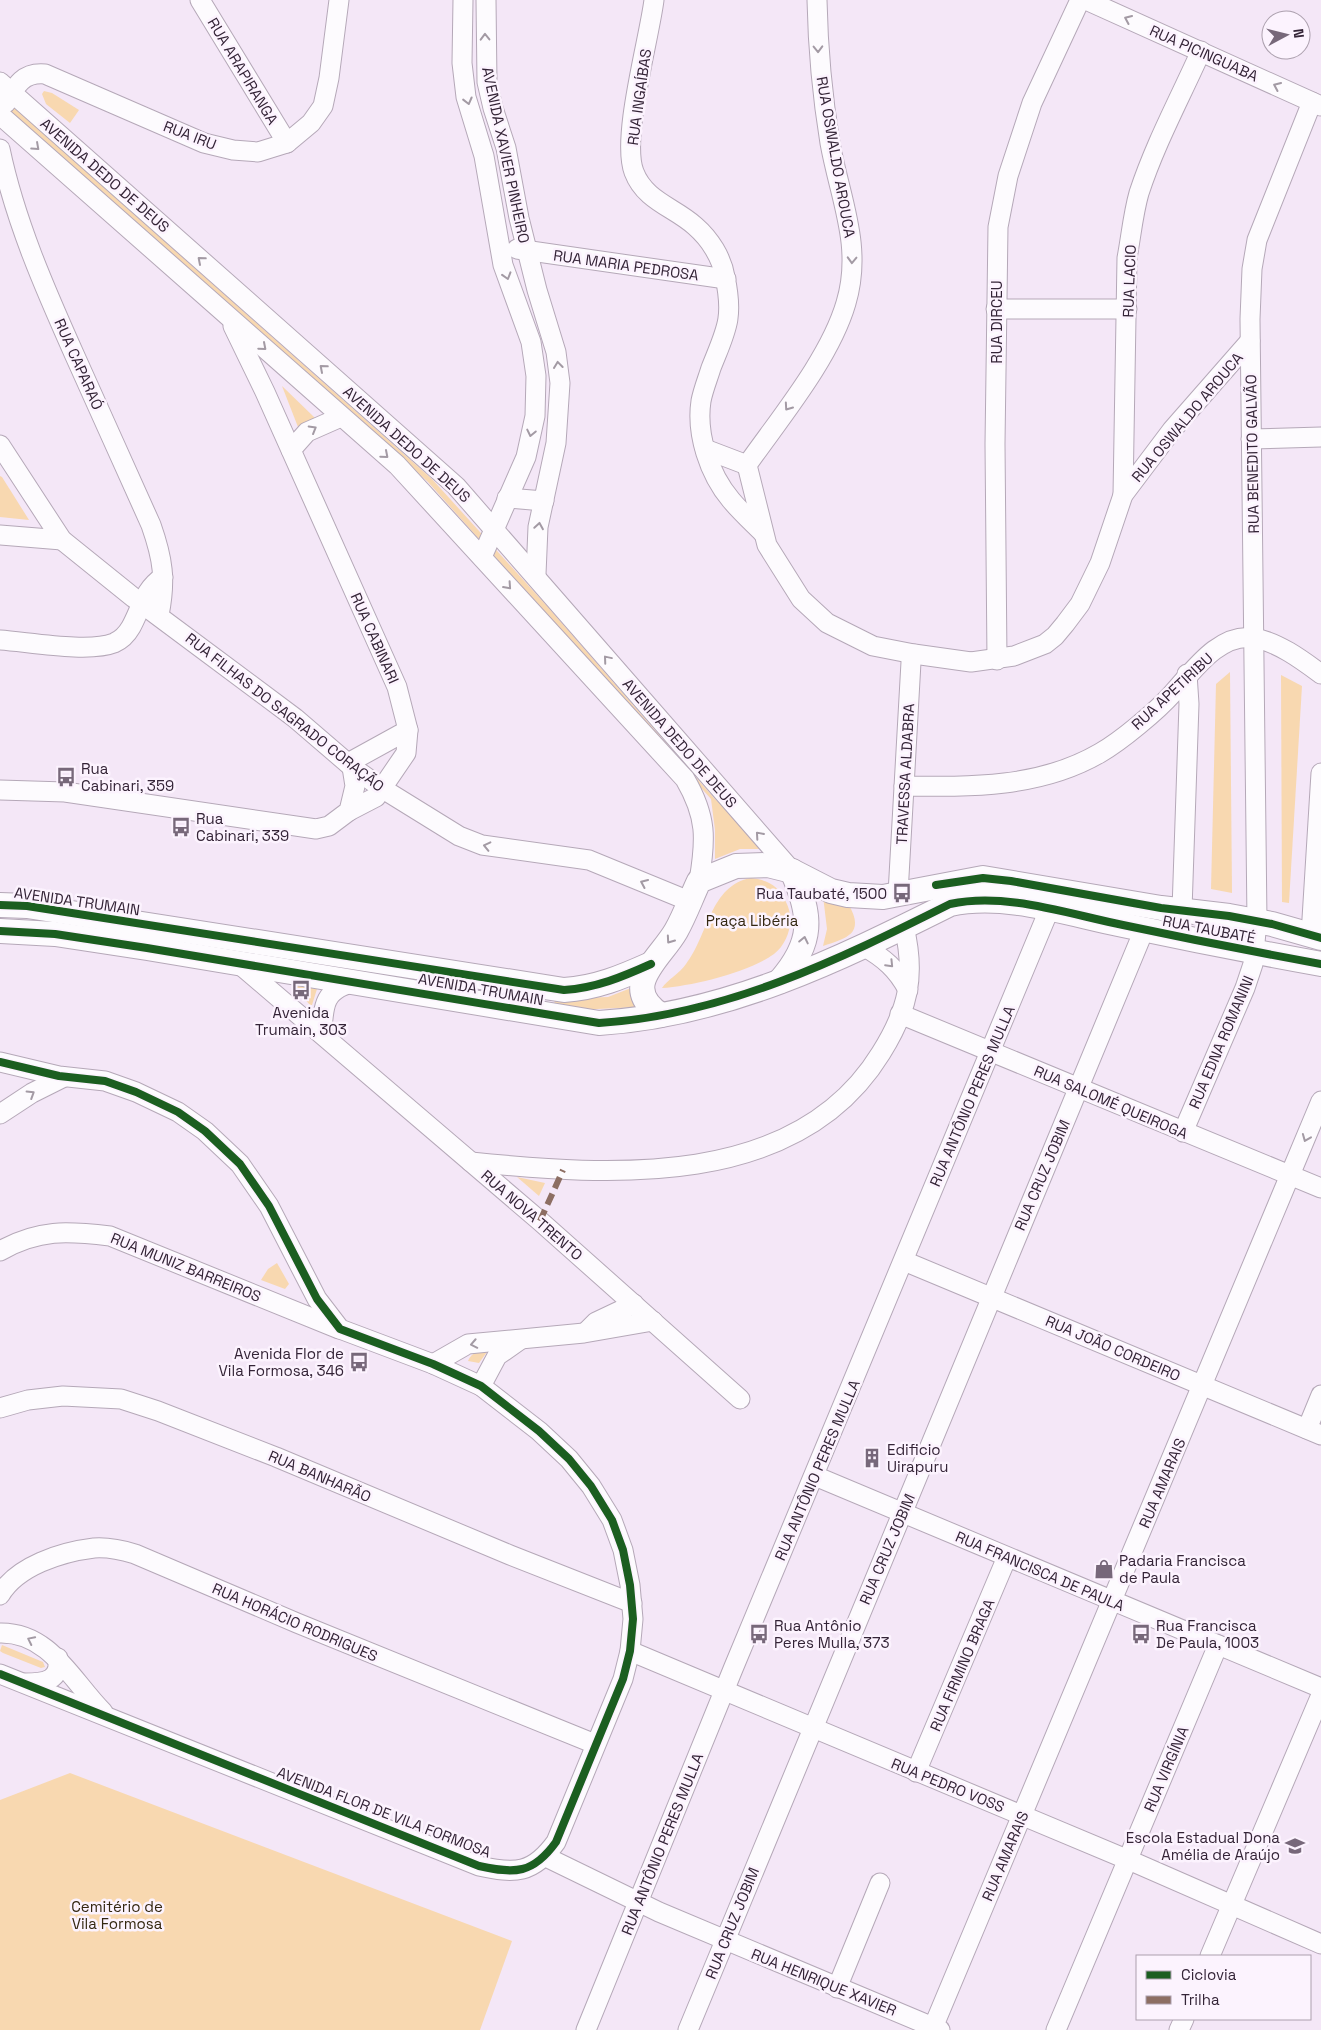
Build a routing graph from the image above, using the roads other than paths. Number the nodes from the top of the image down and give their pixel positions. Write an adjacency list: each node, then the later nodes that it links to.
1 (200, 0): 13 (street, RUA ARAPIRANGA)
2 (339, 0): 13 (street, RUA IRU)
3 (463, 0): 15 (street, AVENIDA XAVIER PINHEIRO, one-way to 15)
4 (486, 0): 16 (street, AVENIDA XAVIER PINHEIRO, one-way to 4)
5 (654, 0): 17 (street, RUA INGAÍBAS)
6 (817, 0): 28 (street, RUA OSWALDO AROUCA, one-way to 28)
7 (1080, 0): 18 (street, RUA DIRCEU)
8 (1086, 0): 9 (street, RUA PICINGUABA, one-way to 8)
9 (1201, 52): 11 (street, RUA PICINGUABA, one-way to 9); 19 (street, RUA LACIO)
10 (6, 88): 12 (street); 13 (street, RUA IRU); 34 (street, AVENIDA DEDO DE DEUS, one-way to 10)
11 (1316, 104): 21 (street, RUA BENEDITO GALVÃO)
12 (0, 115): 20 (street, AVENIDA DEDO DE DEUS, one-way to 20)
13 (287, 143)
14 (0, 149): 40 (street, RUA CAPARAÓ)
15 (501, 247): 16 (street, AVENIDA XAVIER PINHEIRO); 31 (street, AVENIDA XAVIER PINHEIRO, one-way to 31)
16 (527, 251): 17 (street, RUA MARIA PEDROSA); 33 (street, AVENIDA XAVIER PINHEIRO, one-way to 16)
17 (726, 279): 26 (street, RUA INGAÍBAS)
18 (996, 309): 19 (street); 46 (street, RUA DIRCEU)
19 (1127, 309): 30 (street, RUA LACIO)
20 (229, 318): 22 (street, AVENIDA DEDO DE DEUS, one-way to 22); 27 (street, RUA CABINARI)
21 (1250, 341): 24 (street, RUA BENEDITO GALVÃO); 30 (street, RUA OSWALDO AROUCA)
22 (341, 417): 27 (street, one-way to 22); 38 (street, AVENIDA DEDO DE DEUS, one-way to 38)
23 (1321, 437): 24 (street)
24 (1251, 439): 43 (street, RUA BENEDITO GALVÃO)
25 (0, 445): 37 (street, RUA FILHAS DO SAGRADO CORAÇÃO)
26 (705, 449): 28 (street); 29 (street, RUA INGAÍBAS)
27 (291, 450): 49 (street, RUA CABINARI)
28 (746, 468): 29 (street); 32 (street); 36 (street, RUA OSWALDO AROUCA)
29 (716, 475): 32 (street, RUA INGAÍBAS)
30 (1123, 495): 46 (street, RUA OSWALDO AROUCA)
31 (507, 498): 33 (street); 34 (street, AVENIDA XAVIER PINHEIRO)
32 (730, 499): 36 (street, RUA INGAÍBAS)
33 (544, 501): 39 (street, AVENIDA XAVIER PINHEIRO, one-way to 33)
34 (493, 527): 38 (street, AVENIDA XAVIER PINHEIRO); 39 (street, AVENIDA DEDO DE DEUS)
35 (0, 534): 37 (street)
36 (764, 534): 45 (street, RUA OSWALDO AROUCA)
37 (62, 540): 41 (street, RUA FILHAS DO SAGRADO CORAÇÃO)
38 (482, 557): 58 (street, AVENIDA DEDO DE DEUS, one-way to 58)
39 (536, 574): 57 (street, AVENIDA DEDO DE DEUS, one-way to 39)
40 (163, 577): 41 (street); 42 (street, RUA CAPARAÓ)
41 (141, 603): 42 (street, RUA FILHAS DO SAGRADO CORAÇÃO); 44 (street)
42 (159, 615): 50 (street, RUA FILHAS DO SAGRADO CORAÇÃO)
43 (1254, 638): 47 (street, RUA APETIRIBU); 48 (street); 64 (street, RUA BENEDITO GALVÃO)
44 (0, 640)
45 (914, 654): 46 (street, RUA OSWALDO AROUCA); 52 (street, TRAVESSA ALDABRA)
46 (997, 660)
47 (1187, 674): 52 (street, RUA APETIRIBU); 63 (street)
48 (1321, 674)
49 (408, 730): 50 (street); 53 (street, RUA CABINARI)
50 (350, 765): 53 (street, RUA FILHAS DO SAGRADO CORAÇÃO); 55 (street)
51 (1321, 773): 56 (street)
52 (904, 786): 59 (street, TRAVESSA ALDABRA)
53 (384, 789): 55 (street, RUA CABINARI); 58 (street, RUA FILHAS DO SAGRADO CORAÇÃO, one-way to 53)
54 (0, 790): 55 (street, RUA CABINARI)
55 (349, 811)
56 (1319, 836): 68 (street)
57 (792, 871): 58 (main road); 60 (main road, RUA TAUBATÉ); 74 (main road, one-way to 57)
58 (694, 891): 72 (main road, one-way to 72)
59 (898, 894): 60 (main road, RUA TAUBATÉ); 63 (main road, RUA TAUBATÉ)
60 (873, 897): 65 (main road)
61 (0, 905): 70 (main road, AVENIDA TRUMAIN)
62 (1049, 910): 65 (main road, RUA TAUBATÉ); 66 (main road, RUA TAUBATÉ); 80 (street, RUA ANTÔNIO PERES MULLA)
63 (1182, 910): 64 (main road, RUA TAUBATÉ)
64 (1257, 921): 68 (main road, RUA TAUBATÉ); 71 (street, RUA EDNA ROMANINI)
65 (904, 927): 69 (main road, RUA TAUBATÉ); 76 (street)
66 (1144, 930): 71 (main road, RUA TAUBATÉ); 83 (street, RUA CRUZ JOBIM)
67 (0, 931): 70 (main road, AVENIDA TRUMAIN)
68 (1316, 937)
69 (863, 946): 74 (main road, RUA TAUBATÉ); 76 (street, one-way to 76)
70 (238, 951): 72 (main road, AVENIDA TRUMAIN); 75 (main road, AVENIDA TRUMAIN); 79 (street, RUA NOVA TRENTO)
71 (1254, 952): 73 (main road, RUA TAUBATÉ); 86 (street, RUA EDNA ROMANINI)
72 (651, 964): 78 (main road)
73 (1321, 964)
74 (780, 981): 78 (main road)
75 (359, 982): 78 (main road, AVENIDA TRUMAIN); 79 (street)
76 (908, 990): 77 (street)
77 (900, 1014): 80 (street, RUA SALOMÉ QUEIROGA); 87 (street)
78 (661, 1015)
79 (322, 1034): 87 (street, RUA NOVA TRENTO)
80 (990, 1052): 83 (street, RUA SALOMÉ QUEIROGA); 91 (street, RUA ANTÔNIO PERES MULLA)
81 (0, 1062): 82 (street)
82 (64, 1077): 85 (street, one-way to 82); 97 (street)
83 (1079, 1089): 86 (street, RUA SALOMÉ QUEIROGA); 93 (street, RUA CRUZ JOBIM)
84 (1321, 1101): 88 (street, RUA AMARAIS, one-way to 88)
85 (0, 1114)
86 (1183, 1132): 88 (street, RUA SALOMÉ QUEIROGA)
87 (471, 1162): 92 (street, RUA NOVA TRENTO)
88 (1290, 1176): 89 (street, RUA SALOMÉ QUEIROGA); 100 (street, RUA AMARAIS)
89 (1321, 1188)
90 (0, 1251): 97 (street, RUA MUNIZ BARREIROS)
91 (904, 1261): 93 (street, RUA JOÃO CORDEIRO); 106 (street, RUA ANTÔNIO PERES MULLA)
92 (606, 1280): 94 (street, RUA NOVA TRENTO); 96 (street)
93 (991, 1297): 100 (street, RUA JOÃO CORDEIRO); 107 (street, RUA CRUZ JOBIM)
94 (634, 1304): 95 (street, RUA NOVA TRENTO); 96 (street)
95 (653, 1321): 96 (street); 103 (street, RUA NOVA TRENTO)
96 (590, 1328): 98 (street)
97 (340, 1329): 99 (street)
98 (520, 1340): 99 (street, one-way to 99); 101 (street)
99 (433, 1364): 101 (street)
100 (1202, 1385): 105 (street, RUA JOÃO CORDEIRO); 110 (street, RUA AMARAIS)
101 (481, 1386): 111 (street)
102 (1321, 1395): 105 (street)
103 (740, 1399)
104 (0, 1408): 111 (street, RUA BANHARÃO)
105 (1314, 1432)
106 (815, 1476): 107 (street, RUA FRANCISCA DE PAULA); 119 (street, RUA ANTÔNIO PERES MULLA)
107 (902, 1512): 108 (street, RUA FRANCISCA DE PAULA); 122 (street, RUA CRUZ JOBIM)
108 (1007, 1557): 110 (street, RUA FRANCISCA DE PAULA); 124 (street, RUA FIRMINO BRAGA)
109 (0, 1595): 123 (street, RUA HORÁCIO RODRIGUES)
110 (1112, 1601): 113 (street, RUA FRANCISCA DE PAULA); 125 (street, RUA AMARAIS)
111 (632, 1603): 114 (street)
112 (0, 1633): 115 (street, AVENIDA FLOR DE VILA FORMOSA, one-way to 112)
113 (1218, 1645): 118 (street, RUA FRANCISCA DE PAULA); 127 (street, RUA VIRGÍNIA)
114 (630, 1651): 119 (street, RUA PEDRO VOSS); 123 (street)
115 (58, 1658): 117 (street); 121 (street, AVENIDA FLOR DE VILA FORMOSA)
116 (0, 1674): 117 (street, AVENIDA FLOR DE VILA FORMOSA)
117 (22, 1683): 121 (street, AVENIDA FLOR DE VILA FORMOSA)
118 (1321, 1688)
119 (724, 1692): 122 (street, RUA PEDRO VOSS); 129 (street, RUA ANTÔNIO PERES MULLA)
120 (1321, 1695): 130 (street)
121 (107, 1717): 126 (street, AVENIDA FLOR DE VILA FORMOSA)
122 (812, 1729): 124 (street, RUA PEDRO VOSS); 131 (street, RUA CRUZ JOBIM)
123 (596, 1744): 126 (street)
124 (916, 1772): 125 (street, RUA PEDRO VOSS)
125 (1022, 1816): 127 (street, RUA PEDRO VOSS); 135 (street, RUA AMARAIS)
126 (546, 1857): 129 (street, RUA HENRIQUE XAVIER)
127 (1128, 1860): 130 (street, RUA PEDRO VOSS); 138 (street, RUA VIRGÍNIA)
128 (880, 1883): 134 (street)
129 (638, 1903): 131 (street, RUA HENRIQUE XAVIER); 136 (street, RUA ANTÔNIO PERES MULLA)
130 (1232, 1906): 132 (street, RUA PEDRO VOSS); 133 (street)
131 (724, 1941): 134 (street, RUA HENRIQUE XAVIER); 137 (street, RUA CRUZ JOBIM)
132 (1321, 1944)
133 (1210, 1955)
134 (837, 1988): 135 (street, RUA HENRIQUE XAVIER)
135 (935, 2029)
136 (586, 2030)
137 (688, 2030)
138 (1056, 2030)

